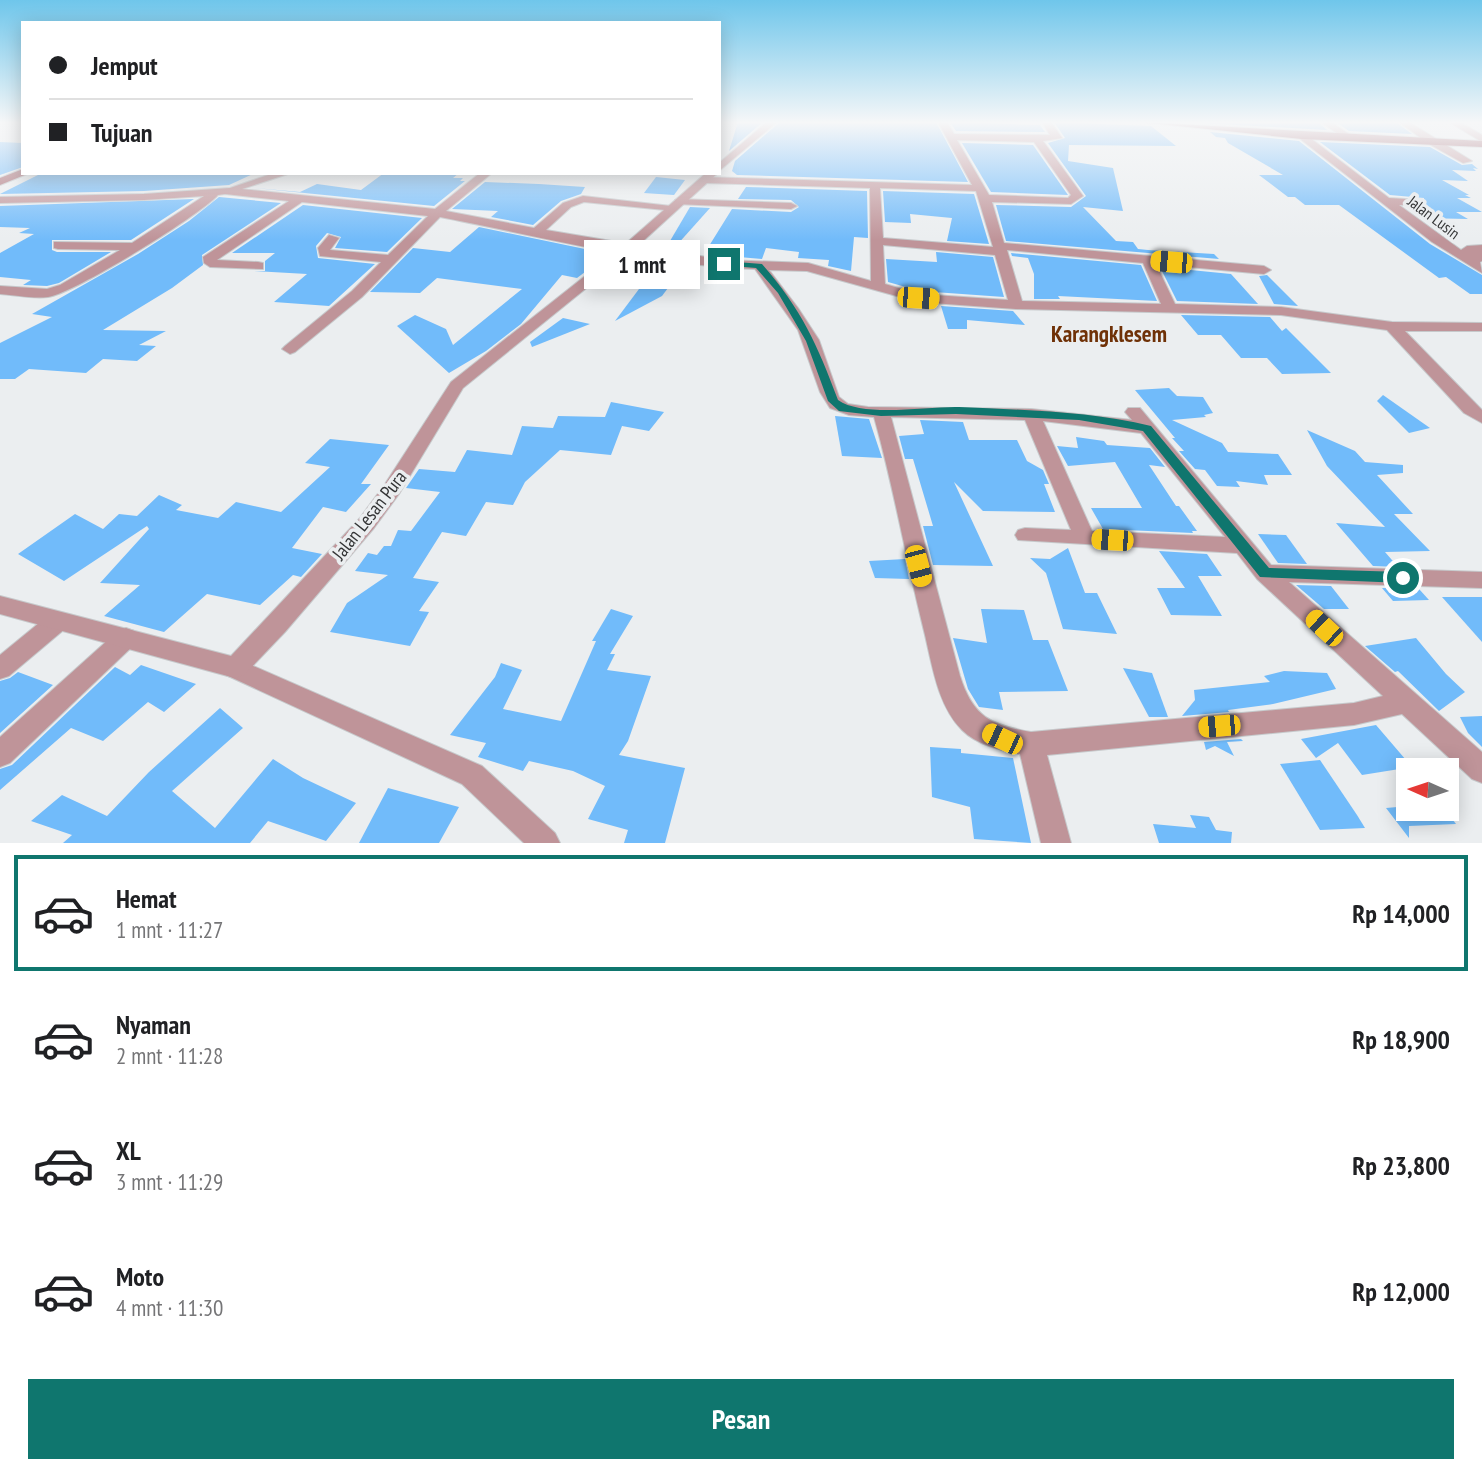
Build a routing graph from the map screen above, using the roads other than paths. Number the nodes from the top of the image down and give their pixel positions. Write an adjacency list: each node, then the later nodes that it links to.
1 (964, 161): 12 (street)
2 (1054, 161): 12 (street)
3 (1335, 161): 15 (street, Jalan Lusin)
4 (21, 173): 8 (main road)
5 (279, 175): 11 (street)
6 (484, 175): 19 (street)
7 (708, 177): 9 (street); 17 (street, Jalan Lesan Pura)
8 (0, 182)
9 (794, 183): 10 (street); 18 (street)
10 (875, 186): 12 (street); 23 (street)
11 (220, 193): 13 (street); 14 (street); 25 (street)
12 (982, 193): 27 (street)
13 (301, 198): 19 (street); 32 (street)
14 (0, 200)
15 (1387, 201): 16 (street); 33 (street, Jalan Lusin)
16 (1418, 202)
17 (675, 206): 18 (street); 21 (street); 26 (street, Jalan Lesan Pura)
18 (790, 206): 20 (street)
19 (437, 213): 21 (street); 29 (street)
20 (789, 220)
21 (536, 232): 26 (street)
22 (333, 238): 29 (street)
23 (876, 241): 27 (street); 36 (street)
24 (58, 245): 25 (street)
25 (135, 247): 37 (street)
26 (627, 249): 34 (street); 54 (street, Jalan Lesan Pura)
27 (1001, 249): 30 (street); 38 (street)
28 (1482, 249): 31 (street)
29 (393, 259): 42 (street)
30 (1148, 260): 35 (street); 39 (street)
31 (1482, 260)
32 (258, 266)
33 (1482, 269)
34 (762, 270): 36 (street); 43 (street)
35 (1264, 270)
36 (878, 288): 38 (street)
37 (0, 290)
38 (1016, 305): 39 (street)
39 (1171, 310): 40 (street)
40 (1392, 326): 41 (street); 45 (street)
41 (1482, 327)
42 (290, 349)
43 (881, 412): 44 (street); 57 (street)
44 (1031, 414): 47 (street); 48 (street)
45 (1482, 418)
46 (1025, 535): 47 (street)
47 (1086, 538): 48 (street)
48 (1243, 546): 49 (street)
49 (1265, 573): 50 (street); 56 (street)
50 (1482, 580)
51 (0, 605): 52 (street)
52 (58, 621): 53 (street); 55 (street)
53 (126, 638): 54 (street); 58 (street)
54 (235, 668): 60 (street)
55 (0, 669)
56 (1404, 702): 57 (street); 59 (street)
57 (1031, 744): 61 (street)
58 (0, 754)
59 (1482, 770)
60 (545, 843)
61 (1056, 843)

